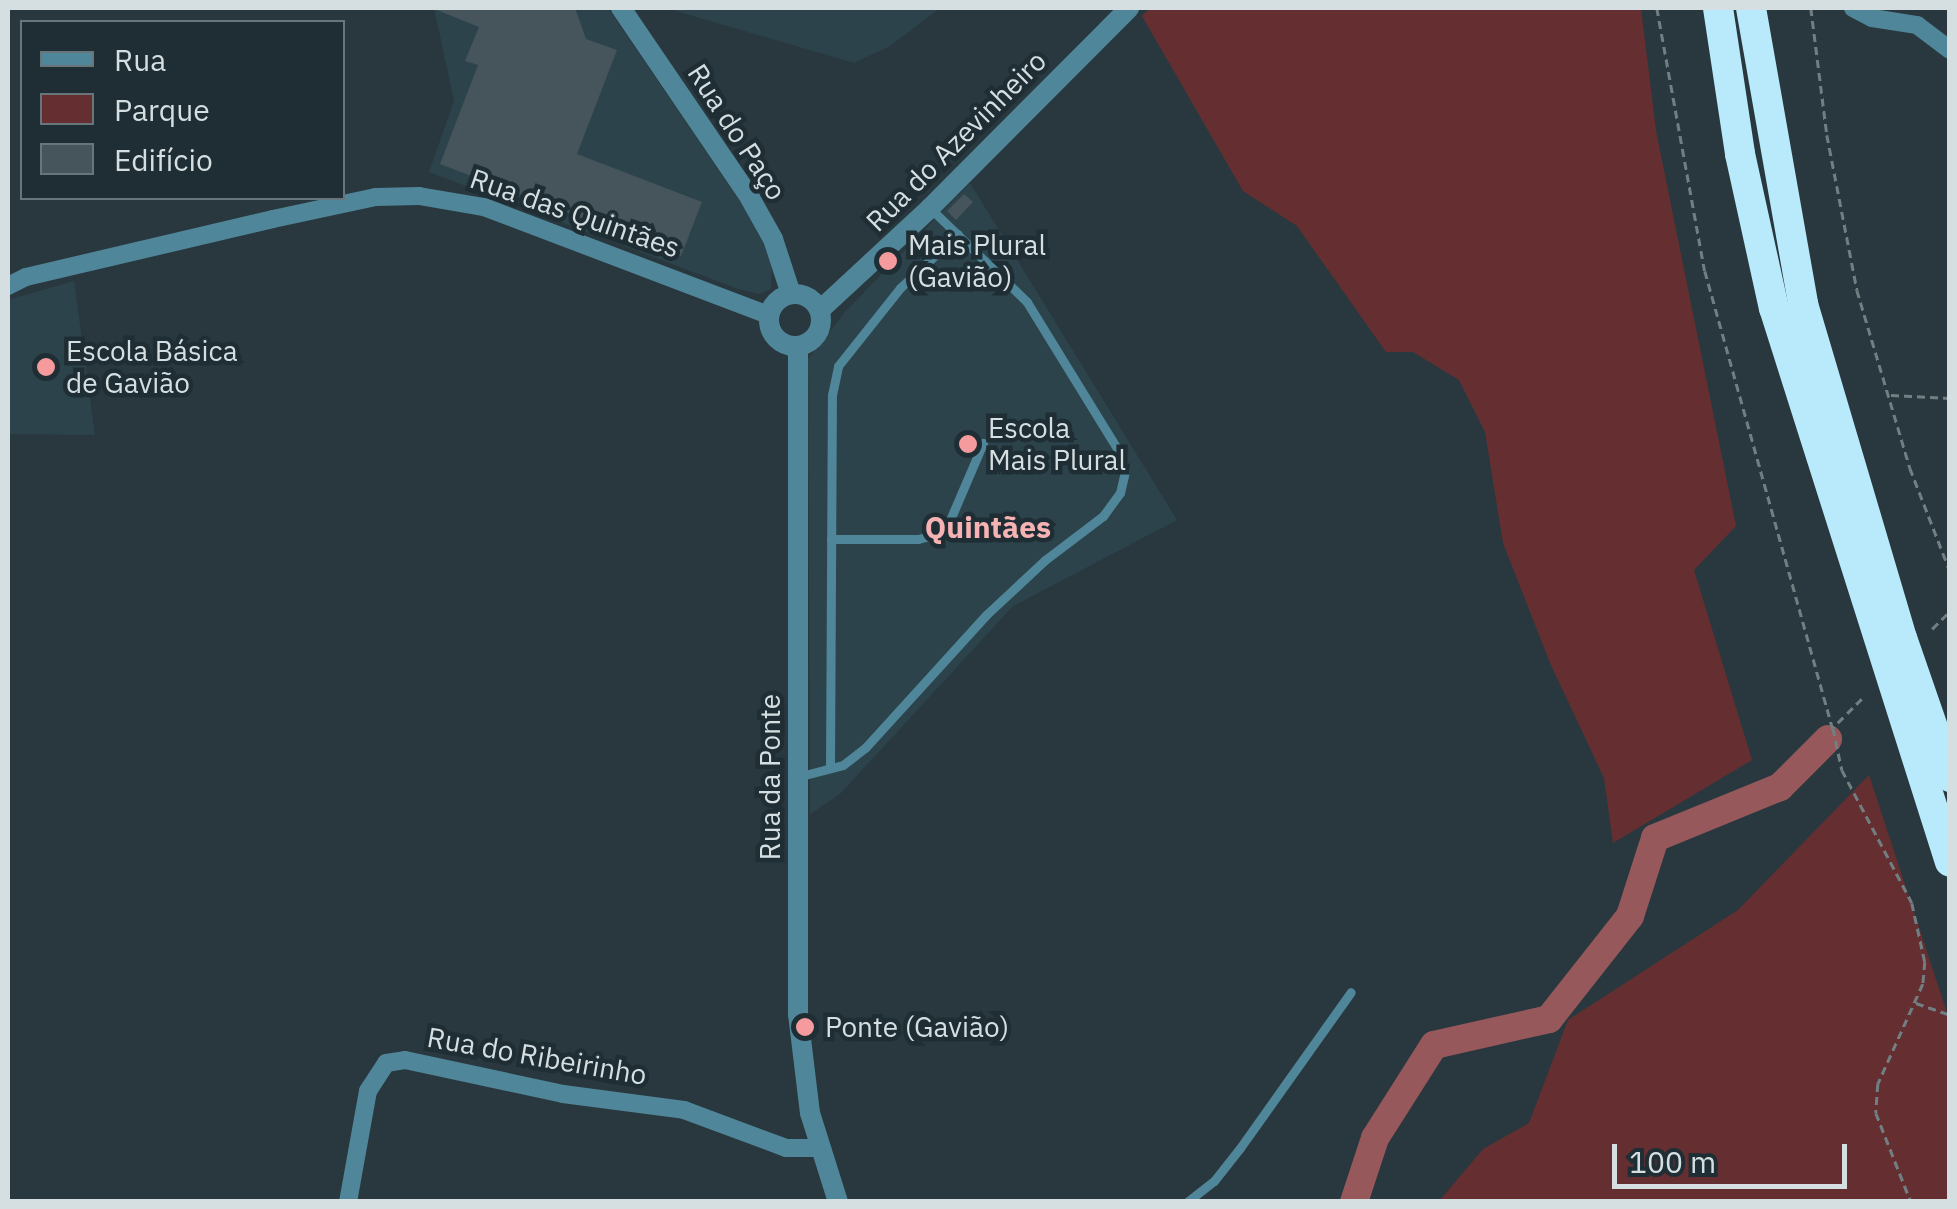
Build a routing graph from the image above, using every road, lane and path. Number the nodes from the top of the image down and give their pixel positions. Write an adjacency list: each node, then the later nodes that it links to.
1 (620, 8): 12 (street, Rua do Paço)
2 (1129, 8): 9 (street, Rua do Azevinheiro)
3 (1657, 8): 24 (path)
4 (1718, 8): 28 (highway)
5 (1752, 8): 27 (highway)
6 (1812, 8): 16 (path)
7 (1852, 8): 8 (street)
8 (1950, 50)
9 (930, 208): 10 (lane); 13 (street, Rua do Azevinheiro)
10 (958, 234): 19 (lane); 25 (lane)
11 (8, 286): 14 (street, Rua das Quintães)
12 (791, 294): 13 (street); 14 (street)
13 (820, 310): 15 (street)
14 (769, 314): 15 (street)
15 (798, 347): 26 (street, Rua da Ponte)
16 (1890, 395): 17 (path); 20 (path)
17 (1950, 398)
18 (983, 443): 19 (lane)
19 (832, 539): 25 (lane)
20 (1950, 572)
21 (1950, 611): 22 (path)
22 (1932, 629)
23 (1862, 698): 24 (path)
24 (1832, 728): 30 (path)
25 (830, 768): 26 (lane)
26 (798, 777): 32 (street, Rua da Ponte)
27 (1950, 777)
28 (1950, 862)
29 (1351, 992): 35 (lane)
30 (1915, 1002): 31 (path); 36 (path)
31 (1950, 1015)
32 (817, 1148): 33 (street, Rua do Ribeirinho); 34 (street, Rua da Ponte)
33 (348, 1202)
34 (838, 1202)
35 (1188, 1202)
36 (1911, 1202)

